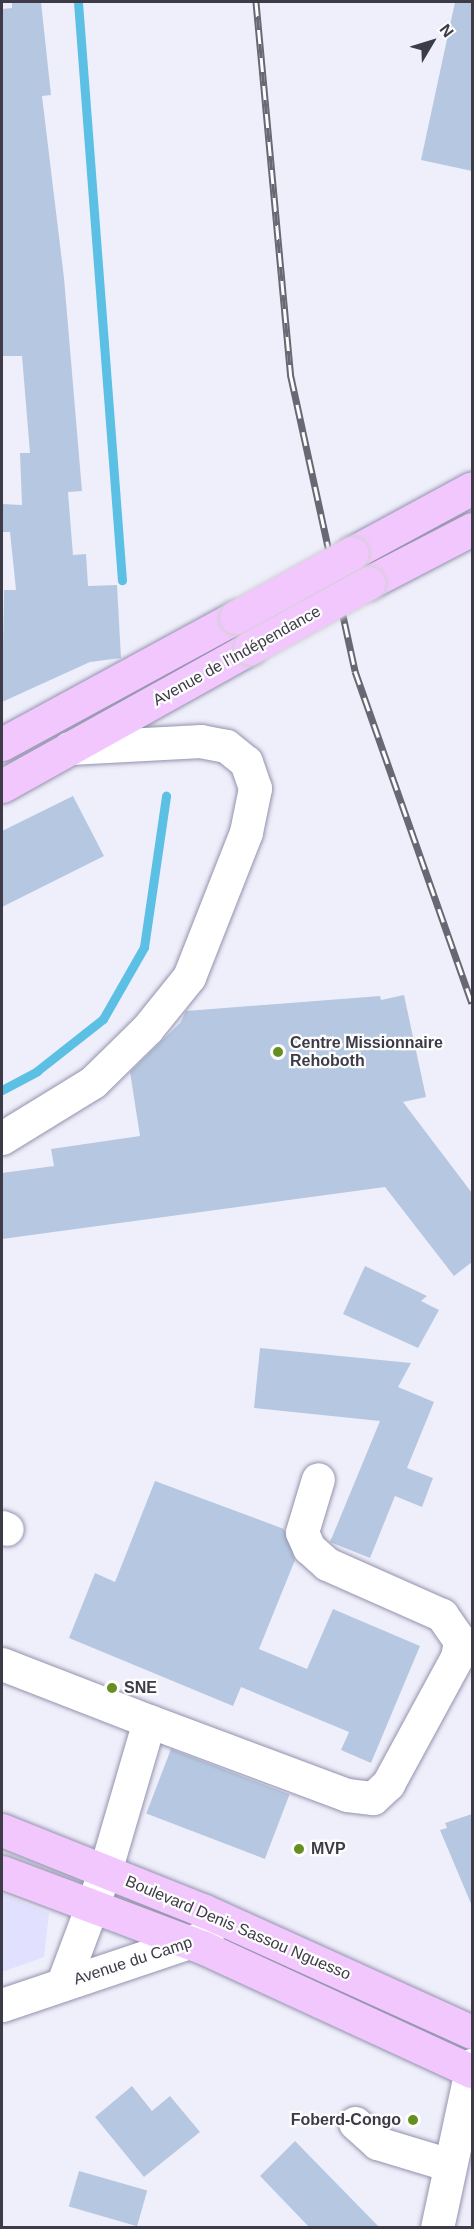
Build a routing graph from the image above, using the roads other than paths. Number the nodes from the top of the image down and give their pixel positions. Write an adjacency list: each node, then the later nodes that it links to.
1 (472, 488): 3 (main road, Avenue de l'Indépendance, bridge)
2 (472, 529): 4 (main road, Avenue de l'Indépendance, bridge)
3 (2, 744)
4 (69, 748): 5 (main road, Avenue de l'Indépendance); 6 (street)
5 (2, 786)
6 (2, 1138)
7 (318, 1479): 9 (street)
8 (2, 1664): 9 (street)
9 (148, 1721): 11 (street, Avenue du Camp)
10 (2, 1830): 11 (main road, Boulevard Denis Sassou Nguesso)
11 (105, 1871): 13 (street, Avenue du Camp); 14 (main road, Boulevard Denis Sassou Nguesso)
12 (2, 1872): 13 (main road, Boulevard Denis Sassou Nguesso)
13 (93, 1908): 15 (main road, Boulevard Denis Sassou Nguesso); 16 (street, Avenue du Camp)
14 (236, 1925): 15 (street, Avenue du Camp); 18 (main road, Boulevard Denis Sassou Nguesso)
15 (190, 1943): 16 (street, Avenue du Camp); 19 (main road, Boulevard Denis Sassou Nguesso)
16 (63, 1983): 17 (street, Avenue du Camp)
17 (2, 2005)
18 (472, 2032)
19 (472, 2069): 21 (street)
20 (355, 2123): 21 (street)
21 (450, 2165): 22 (street)
22 (437, 2228)

